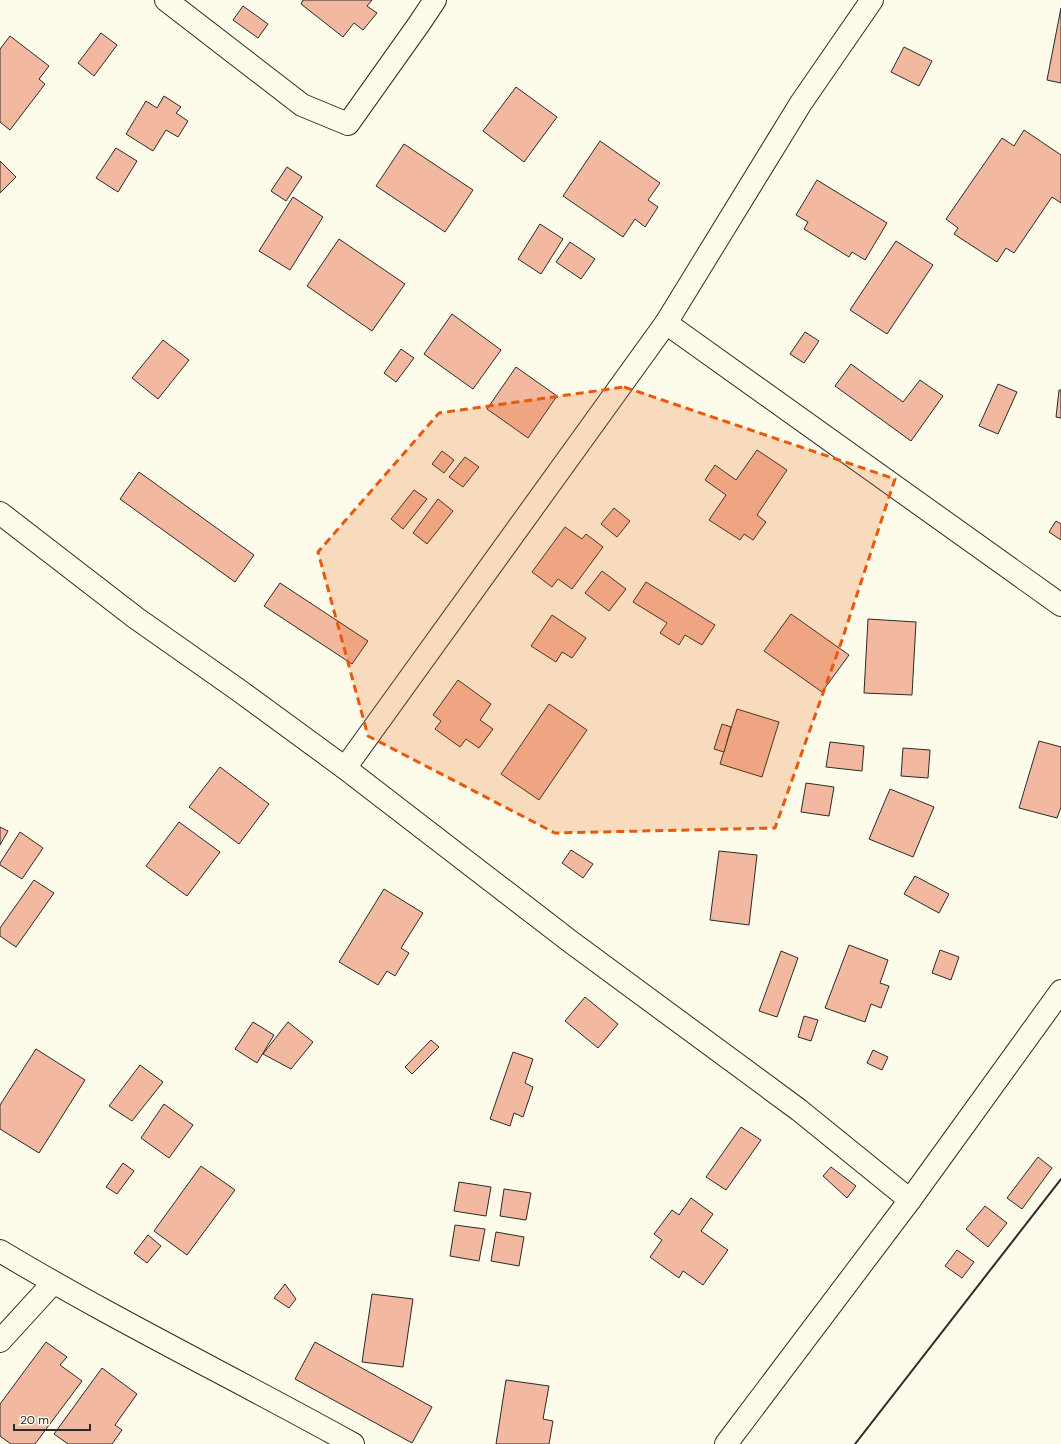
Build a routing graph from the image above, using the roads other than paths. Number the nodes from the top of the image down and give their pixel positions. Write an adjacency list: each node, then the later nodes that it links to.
1 (166, 0): 2 (street)
2 (435, 0)
3 (872, 0): 4 (street)
4 (666, 323): 6 (street); 7 (street)
5 (0, 513): 7 (street)
6 (1061, 605)
7 (345, 768): 9 (street)
8 (1061, 991): 9 (street)
9 (910, 1200): 14 (street)
10 (0, 1251): 11 (street)
11 (54, 1283): 12 (street); 13 (street)
12 (0, 1341)
13 (353, 1444)
14 (726, 1444)

